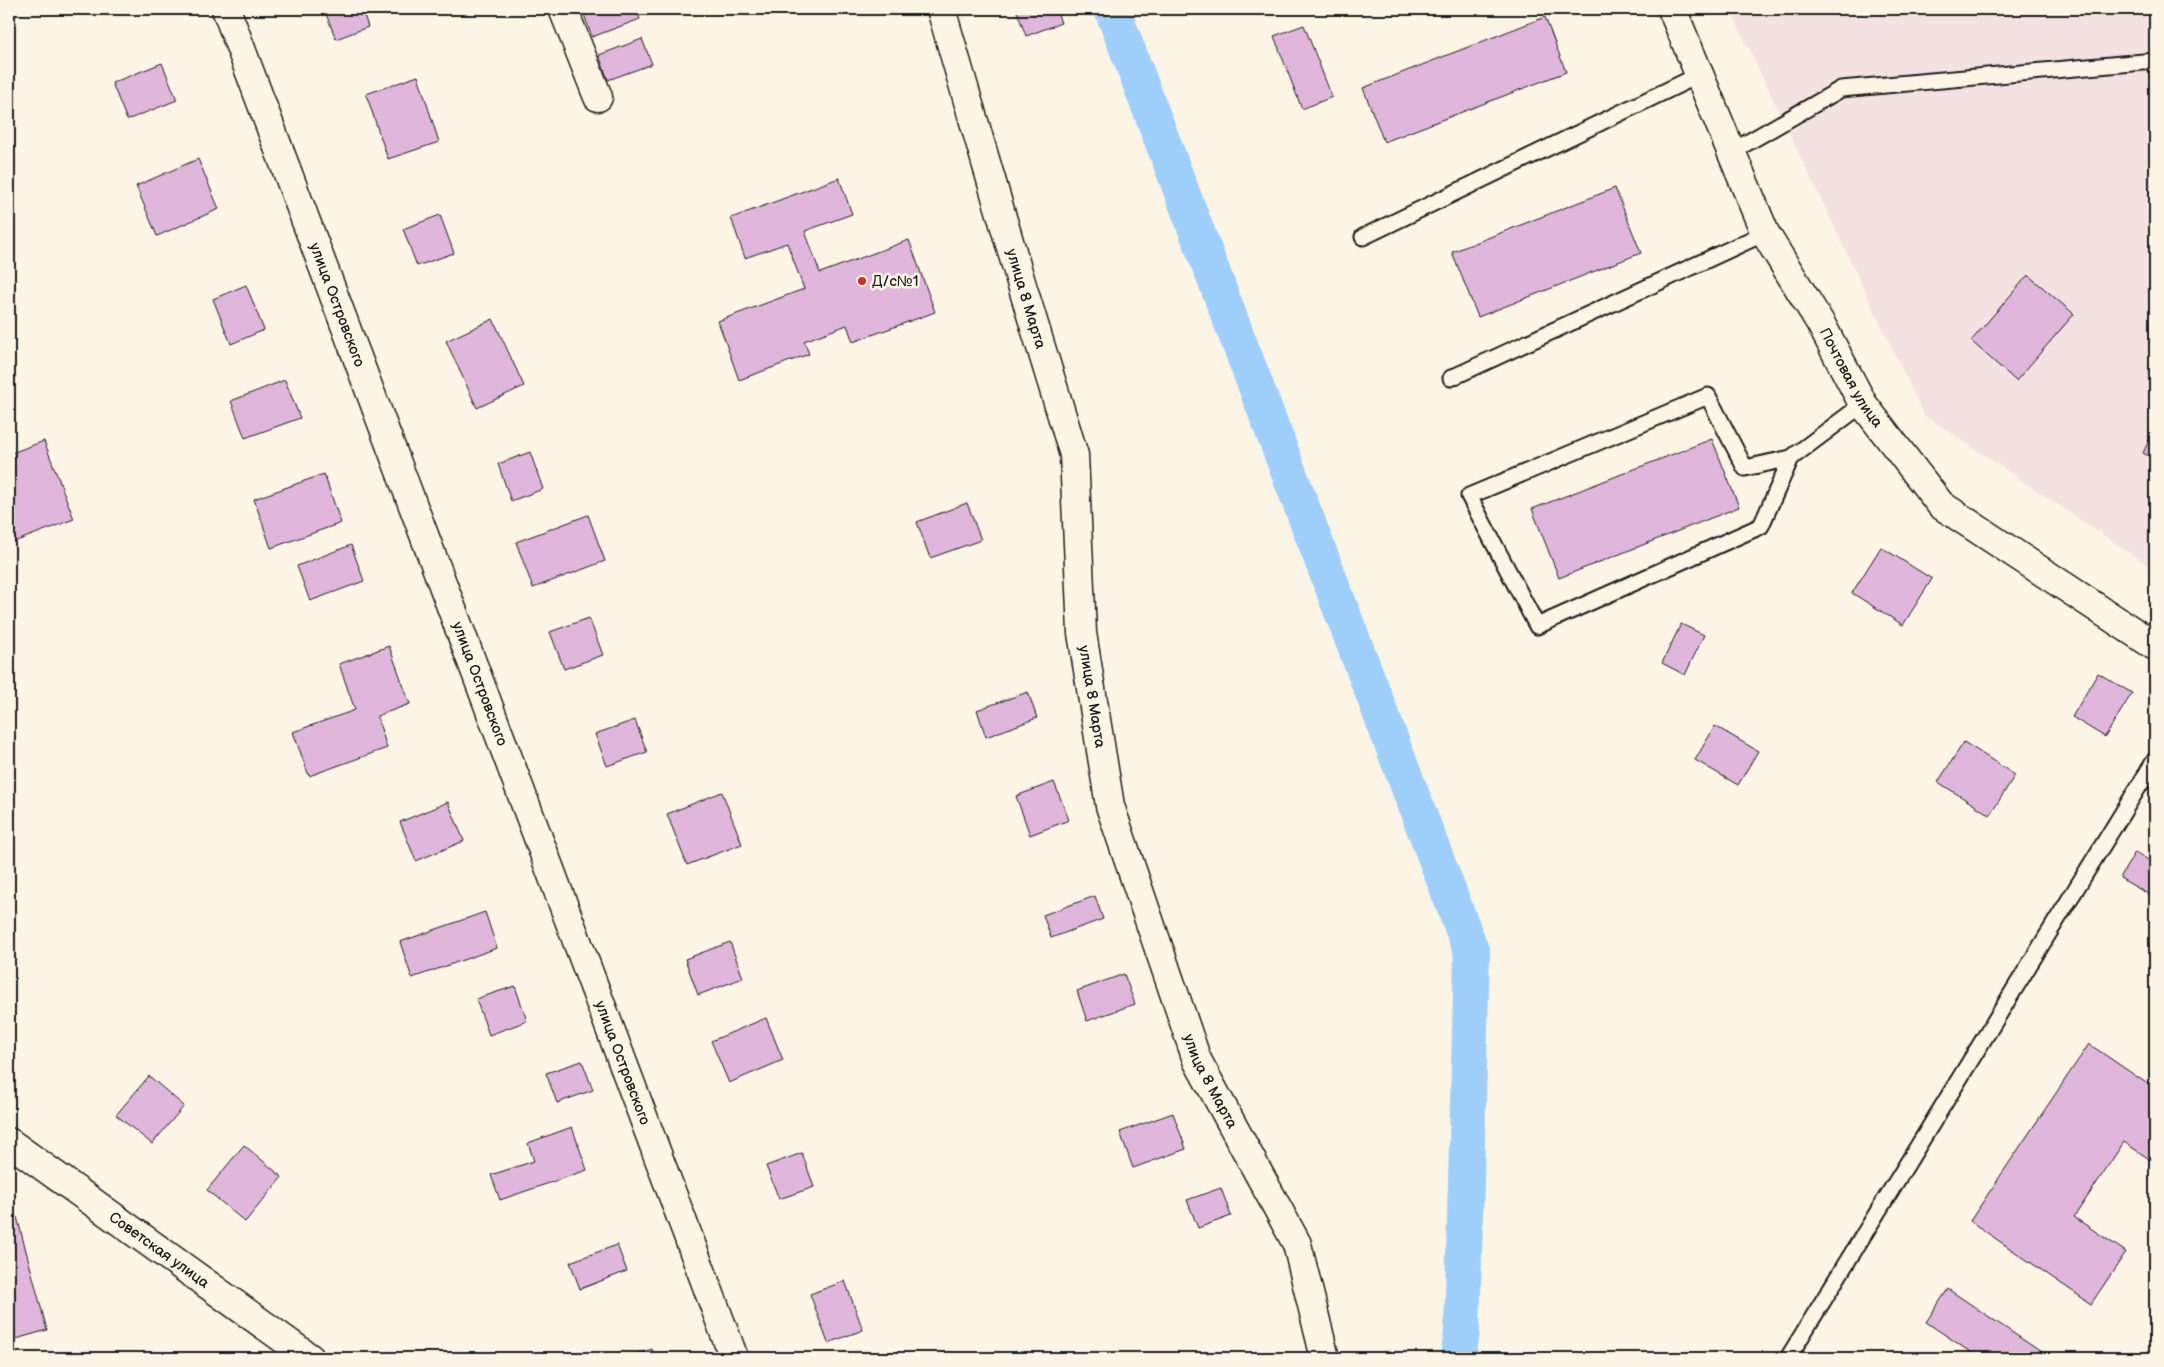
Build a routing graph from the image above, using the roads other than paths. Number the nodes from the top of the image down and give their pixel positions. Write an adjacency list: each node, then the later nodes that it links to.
1 (226, 9): 18 (street, улица Островского)
2 (563, 9): 7 (street)
3 (941, 9): 19 (street, улица 8 Марта)
4 (1672, 9): 6 (street, Почтовая улица)
5 (2155, 61): 8 (lane)
6 (1699, 75): 8 (street, Почтовая улица); 10 (lane)
7 (598, 97)
8 (1732, 152): 9 (street, Почтовая улица)
9 (1765, 233): 11 (lane); 12 (street, Почтовая улица)
10 (1362, 237)
11 (1451, 378)
12 (1863, 404): 13 (lane); 14 (street, Почтовая улица)
13 (1790, 458): 13 (lane)
14 (2155, 646)
15 (2155, 760): 20 (lane)
16 (9, 1142): 17 (street, Советская улица)
17 (310, 1358)
18 (734, 1358)
19 (1325, 1358)
20 (1788, 1358)

